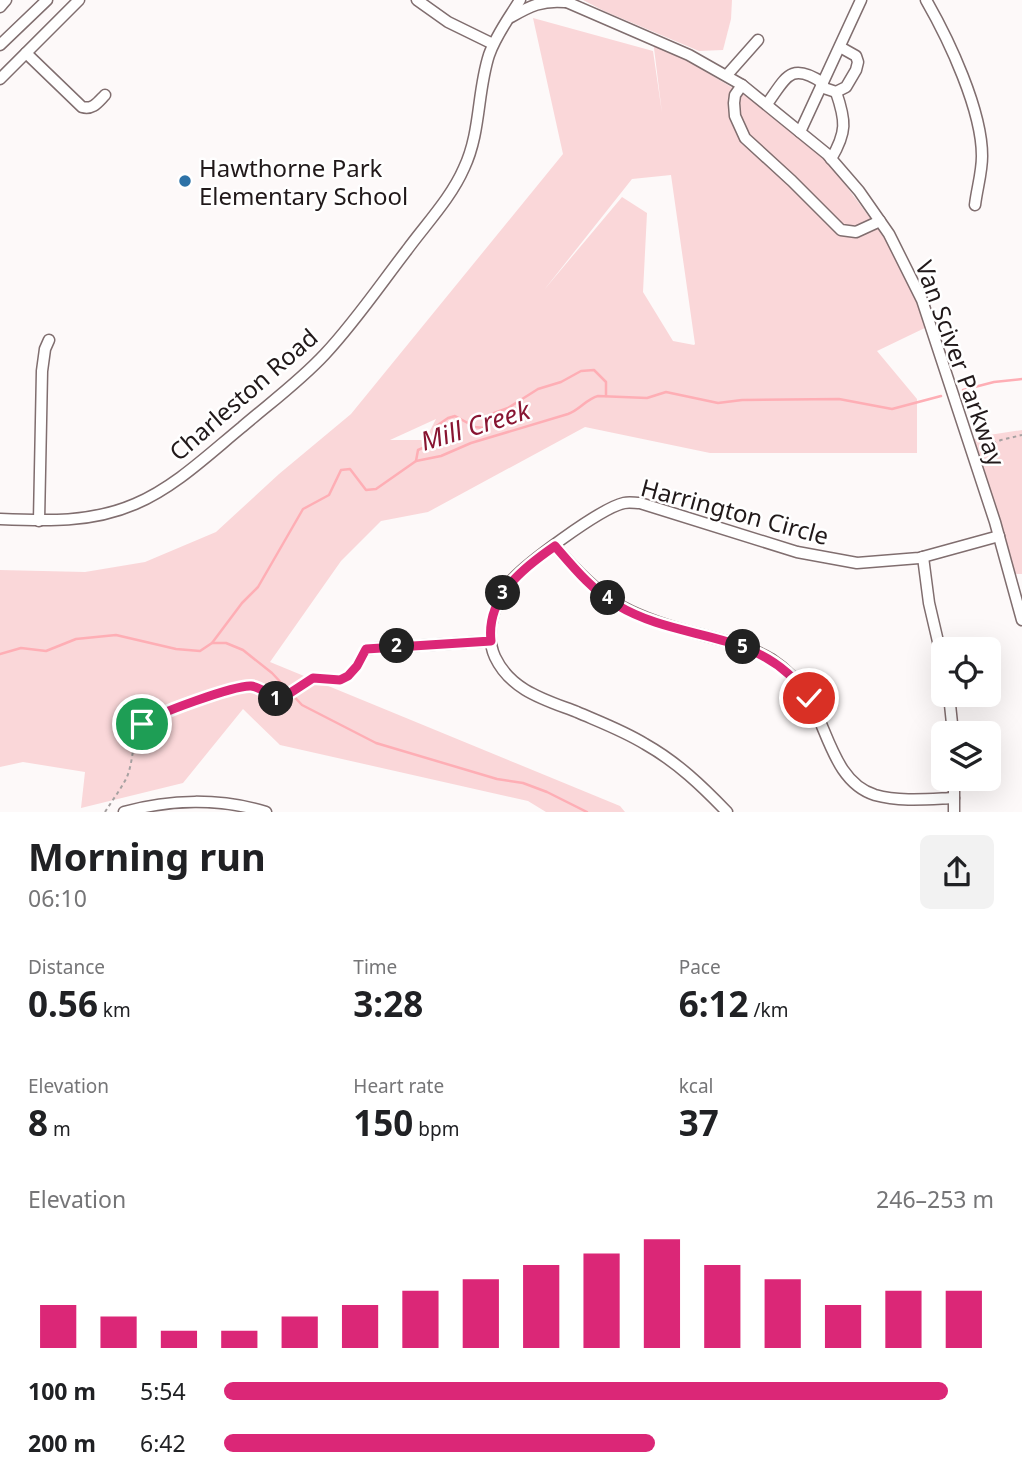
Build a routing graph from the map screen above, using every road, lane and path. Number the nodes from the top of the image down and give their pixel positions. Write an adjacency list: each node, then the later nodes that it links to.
1 (6, 0): 9 (street)
2 (47, 0): 13 (street)
3 (79, 0): 15 (street)
4 (417, 0): 12 (street)
5 (520, 0): 10 (street, Charleston Road)
6 (860, 0): 14 (street)
7 (926, 0): 25 (street)
8 (564, 1): 10 (street); 16 (street, Van Sciver Parkway)
9 (0, 6)
10 (508, 19): 12 (street, Charleston Road)
11 (758, 40): 16 (street)
12 (493, 44): 31 (street, Charleston Road)
13 (0, 45)
14 (840, 47): 19 (street); 20 (street)
15 (26, 53): 17 (street); 21 (street)
16 (727, 75): 18 (street, Van Sciver Parkway)
17 (0, 79)
18 (742, 85): 22 (street, Van Sciver Parkway); 26 (street)
19 (822, 85): 20 (street); 22 (street); 23 (street)
20 (836, 92): 24 (street)
21 (105, 94)
22 (767, 104): 23 (street, Van Sciver Parkway)
23 (800, 132): 24 (street, Van Sciver Parkway)
24 (831, 159): 26 (street, Van Sciver Parkway)
25 (975, 205)
26 (880, 221): 29 (street, Van Sciver Parkway)
27 (49, 340): 31 (street)
28 (1022, 435): 29 (path)
29 (972, 452): 32 (street, Van Sciver Parkway)
30 (0, 519): 31 (street, Charleston Road)
31 (39, 520)
32 (999, 536): 34 (street, Harrington Circle); 35 (street, Van Sciver Parkway)
33 (555, 546): 34 (street, Harrington Circle); 37 (street, Harrington Circle); 40 (street)
34 (923, 557): 36 (street)
35 (1022, 620)
36 (937, 637)
37 (491, 641): 38 (street); 45 (street)
38 (366, 649): 42 (path)
39 (954, 791): 40 (street)
40 (954, 798): 46 (street)
41 (208, 807): 43 (street); 44 (street)
42 (105, 812)
43 (124, 812)
44 (266, 812)
45 (727, 812)
46 (954, 812)

